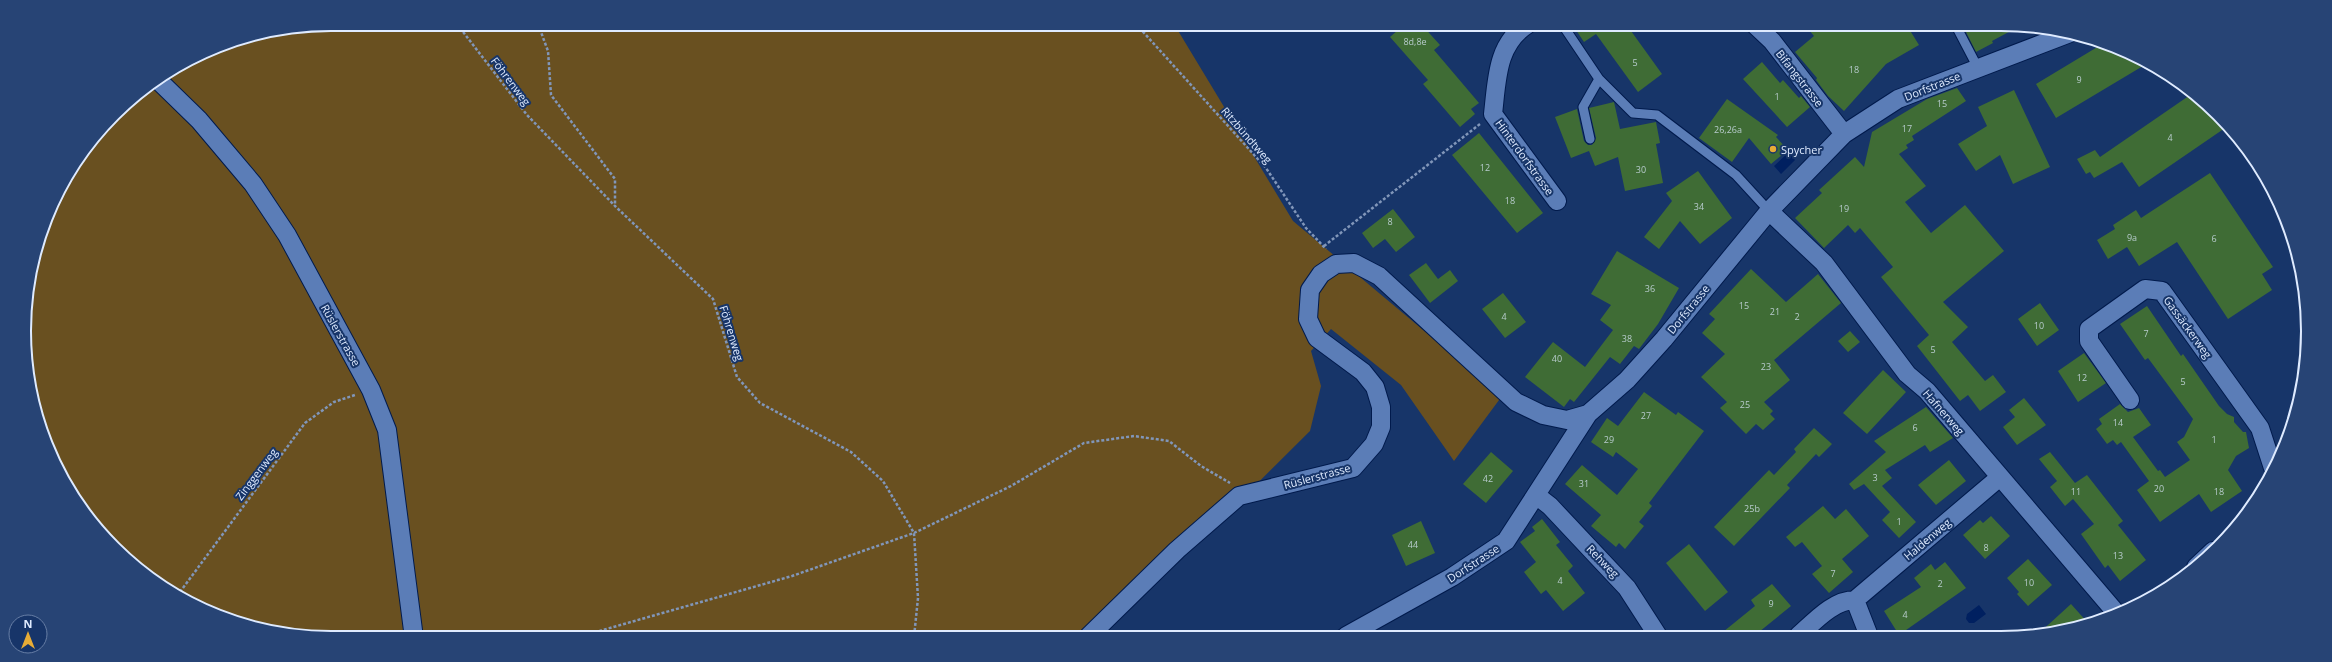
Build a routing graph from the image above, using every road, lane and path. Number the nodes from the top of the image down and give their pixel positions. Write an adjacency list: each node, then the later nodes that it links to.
1 (462, 31): 16 (path, Föhrenweg)
2 (541, 31): 16 (path)
3 (1142, 31): 18 (path, Ritzbündtweg)
4 (1519, 31): 12 (street, Hinterdorfstrasse)
5 (1567, 31): 10 (lane)
6 (1761, 31): 13 (street, Bifangstrasse)
7 (1959, 31): 9 (lane)
8 (2060, 37): 9 (street, Dorfstrasse)
9 (1978, 68): 13 (street, Dorfstrasse)
10 (1599, 78): 14 (lane); 17 (lane)
11 (162, 84): 20 (street, Rüslerstrasse)
12 (1493, 114): 15 (street, Hinterdorfstrasse); 18 (path)
13 (1844, 134): 17 (street, Dorfstrasse)
14 (1590, 139)
15 (1557, 201)
16 (615, 206): 27 (path, Föhrenweg)
17 (1769, 211): 22 (street, Dorfstrasse); 24 (street, Hafnerweg)
18 (1324, 246): 19 (path, Ritzbündtweg)
19 (1336, 264): 22 (street); 25 (street, Rüslerstrasse)
20 (371, 390): 28 (path, Zinggenweg); 31 (street, Rüslerstrasse)
21 (2130, 400): 23 (street, Gassäckerweg)
22 (1588, 414): 26 (street, Dorfstrasse)
23 (2271, 462)
24 (2000, 477): 29 (street, Haldenweg); 30 (street, Hafnerweg)
25 (1248, 494): 27 (path); 34 (street, Rüslerstrasse)
26 (1537, 496): 35 (street, Dorfstrasse); 36 (street, Rehweg)
27 (914, 533): 32 (path); 33 (path, Föhrenweg)
28 (181, 591)
29 (1855, 600): 37 (street, Haldenweg); 38 (street)
30 (2113, 609)
31 (413, 631)
32 (600, 631)
33 (915, 631)
34 (1094, 631)
35 (1355, 631)
36 (1655, 631)
37 (1804, 631)
38 (1867, 631)

